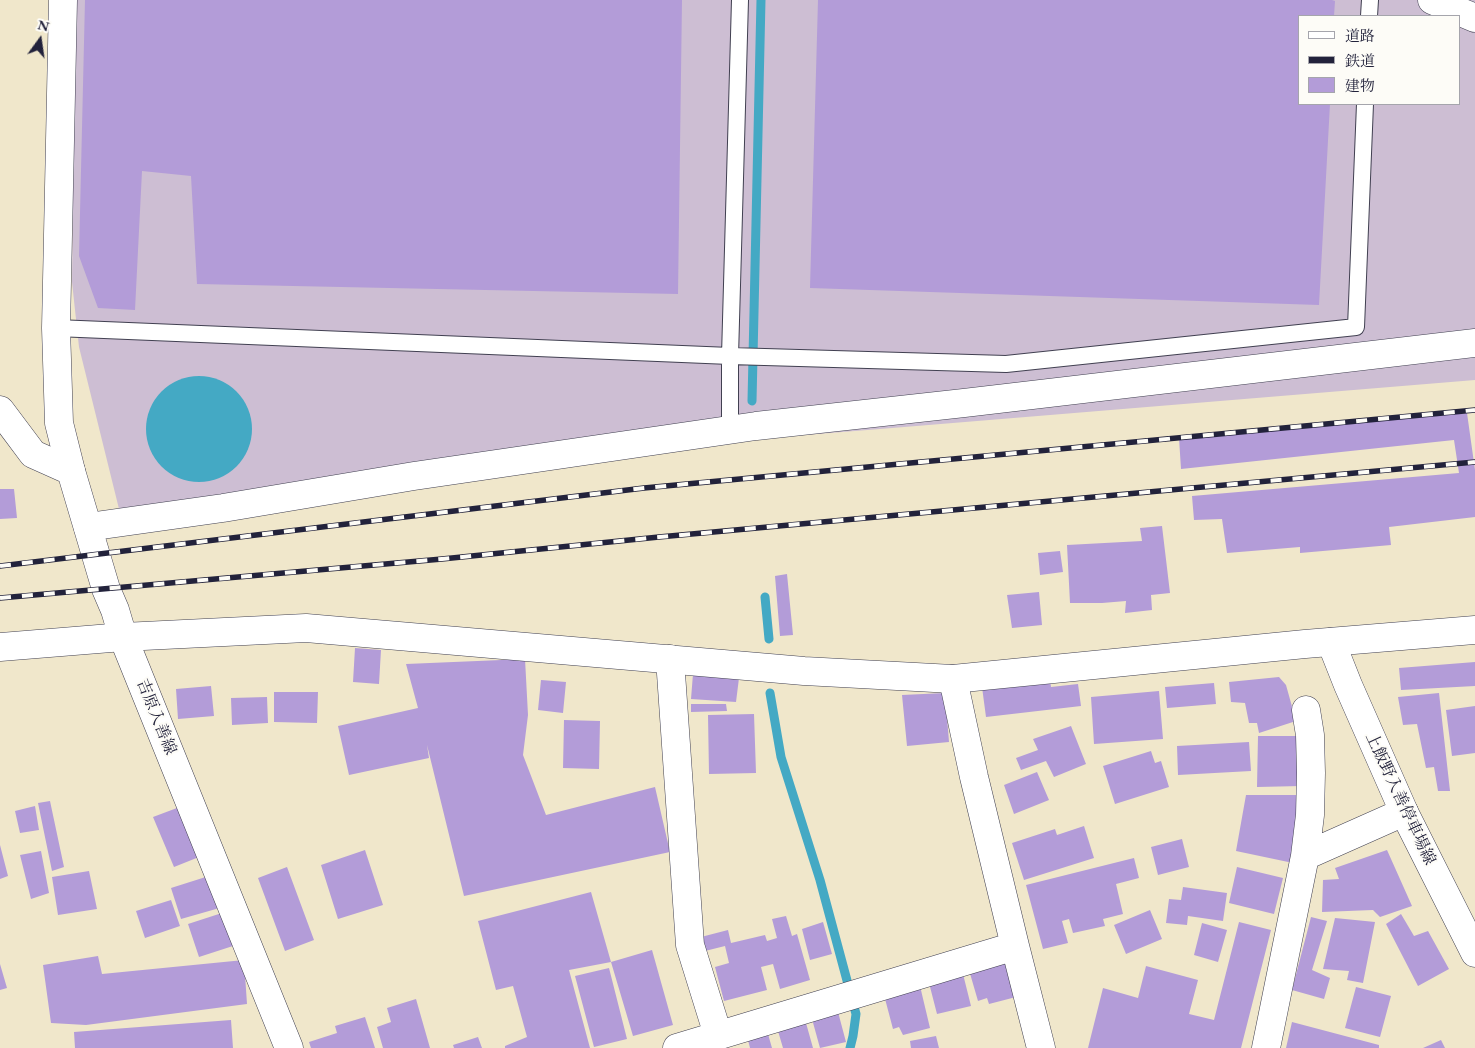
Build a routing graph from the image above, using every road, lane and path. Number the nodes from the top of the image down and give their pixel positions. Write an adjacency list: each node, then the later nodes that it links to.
1 (63, 0): 8 (street, 吉原入善線)
2 (740, 0): 10 (lane)
3 (1370, 0): 5 (lane)
4 (1432, 0): 6 (street)
5 (1369, 15)
6 (1475, 18)
7 (1366, 105): 10 (lane)
8 (56, 328): 10 (lane); 13 (street, 吉原入善線)
9 (1475, 343): 12 (street)
10 (730, 356): 12 (lane)
11 (0, 410): 13 (street)
12 (730, 430): 14 (street)
13 (71, 471): 14 (street, 吉原入善線)
14 (88, 527): 16 (street, 吉原入善線)
15 (1475, 630): 17 (street)
16 (123, 637): 18 (street); 19 (street); 27 (street, 吉原入善線)
17 (1331, 642): 20 (street); 22 (street, 上飯野入善停車場線)
18 (0, 647)
19 (670, 659): 20 (street); 26 (street)
20 (953, 679): 24 (street)
21 (1306, 710): 23 (street)
22 (1404, 812): 23 (street); 25 (street, 上飯野入善停車場線)
23 (1305, 856): 30 (street)
24 (1015, 946): 26 (street); 29 (street)
25 (1475, 953)
26 (718, 1036): 28 (street)
27 (289, 1048)
28 (677, 1048)
29 (1041, 1048)
30 (1266, 1048)

